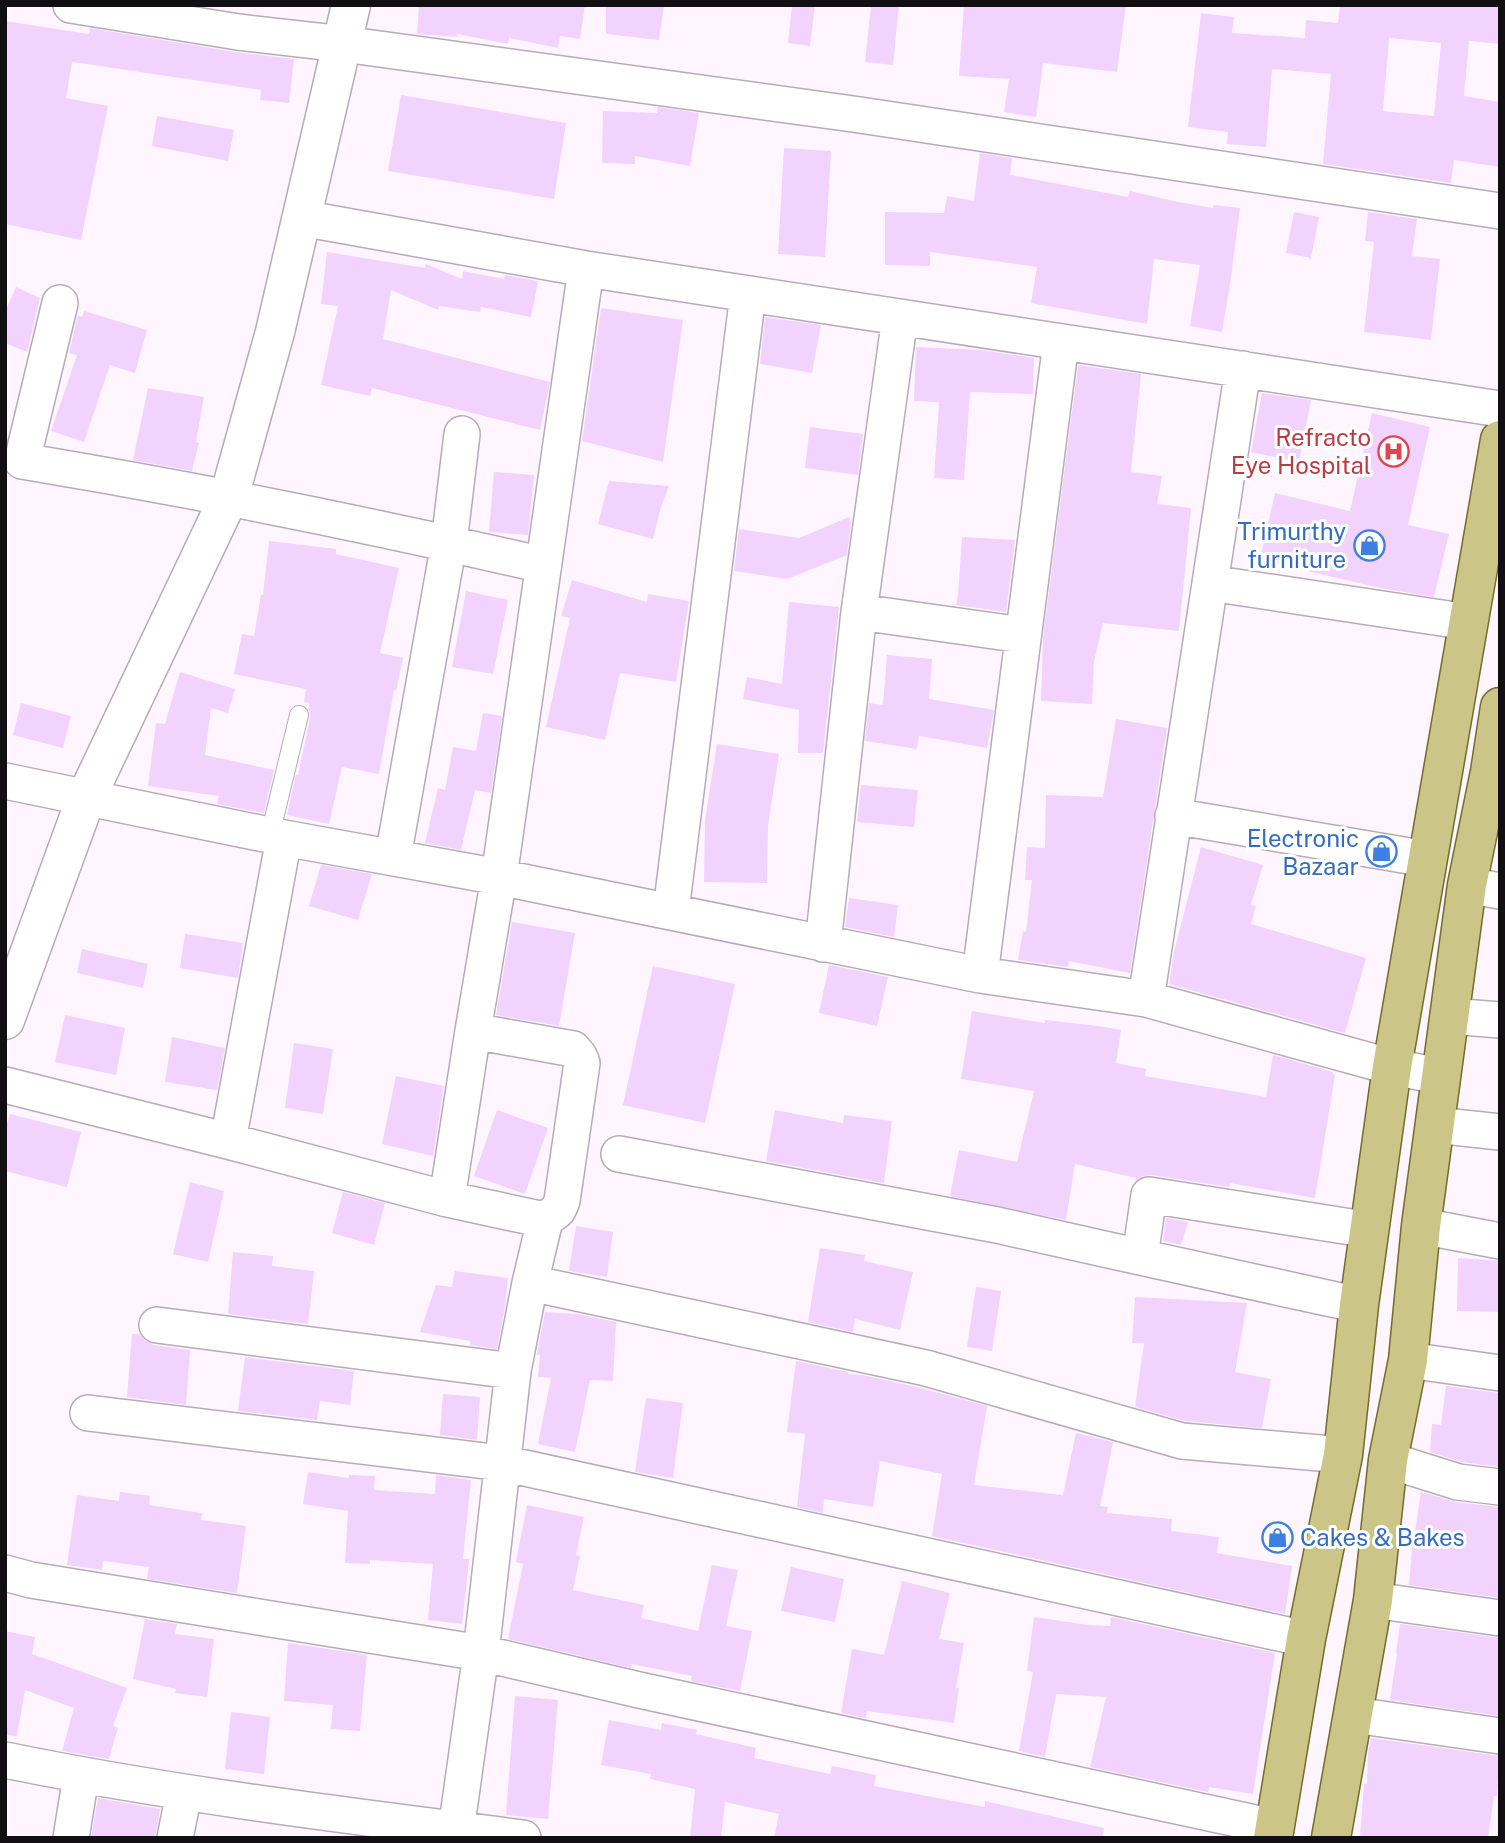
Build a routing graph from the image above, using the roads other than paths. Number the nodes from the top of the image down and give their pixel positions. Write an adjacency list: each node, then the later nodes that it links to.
1 (71, 5): 3 (street)
2 (351, 5): 4 (street)
3 (147, 12): 4 (street)
4 (343, 44): 5 (street); 6 (street)
5 (1500, 211)
6 (301, 218): 7 (street); 17 (street)
7 (586, 269): 8 (street); 19 (street)
8 (748, 293): 10 (street); 35 (street)
9 (60, 303): 16 (street)
10 (900, 317): 11 (street); 21 (street)
11 (1061, 342): 12 (street); 23 (street)
12 (1243, 369): 13 (street); 20 (street)
13 (1500, 409)
14 (462, 434): 18 (street)
15 (1500, 440): 22 (main road)
16 (13, 459): 17 (street)
17 (229, 497): 18 (street); 28 (street)
18 (449, 543): 19 (street); 31 (street)
19 (543, 565): 33 (street)
20 (1210, 583): 22 (street); 29 (street)
21 (859, 612): 23 (street); 36 (street)
22 (1468, 622): 32 (main road)
23 (1022, 635): 37 (street)
24 (1500, 708): 26 (main road)
25 (299, 715): 30 (lane)
26 (1495, 773): 34 (main road)
27 (5, 782): 28 (street)
28 (86, 798): 30 (street); 40 (street)
29 (1173, 816): 32 (street); 38 (street)
30 (277, 837): 31 (street); 48 (street)
31 (393, 857): 33 (street)
32 (1427, 859): 43 (main road)
33 (499, 877): 35 (street); 42 (street)
34 (1483, 888): 39 (main road)
35 (671, 911): 36 (street)
36 (823, 944): 37 (street)
37 (980, 975): 38 (street)
38 (1146, 999): 43 (street)
39 (1449, 1016): 41 (street); 44 (main road)
40 (5, 1020)
41 (1500, 1020)
42 (472, 1031): 50 (street); 51 (street)
43 (1392, 1068): 44 (street); 53 (main road)
44 (1440, 1076): 46 (main road)
45 (5, 1085): 48 (street)
46 (1435, 1125): 47 (street); 52 (main road)
47 (1500, 1132)
48 (228, 1141): 50 (street)
49 (619, 1154): 55 (street)
50 (447, 1199): 51 (street)
51 (545, 1220): 56 (street)
52 (1421, 1226): 54 (street); 59 (main road)
53 (1370, 1230): 55 (street); 57 (main road)
54 (1500, 1241)
55 (1140, 1257): 57 (street)
56 (530, 1283): 60 (street); 63 (street)
57 (1359, 1305): 63 (main road)
58 (158, 1325): 60 (street)
59 (1408, 1360): 61 (street); 64 (main road)
60 (513, 1371): 65 (street)
61 (1500, 1373)
62 (88, 1413): 65 (street)
63 (1343, 1455): 70 (main road)
64 (1388, 1460): 66 (street); 68 (main road)
65 (502, 1462): 70 (street); 71 (street)
66 (1500, 1487)
67 (5, 1573): 71 (street)
68 (1373, 1600): 69 (street); 72 (main road)
69 (1500, 1618)
70 (1306, 1639): 78 (main road)
71 (481, 1653): 77 (street); 78 (street)
72 (1354, 1715): 73 (street); 82 (main road)
73 (1500, 1736)
74 (5, 1760): 75 (street)
75 (81, 1776): 76 (street); 79 (street)
76 (184, 1793): 77 (street); 80 (street)
77 (455, 1833): 81 (street)
78 (1273, 1833)
79 (71, 1838)
80 (175, 1838)
81 (523, 1838)
82 (1331, 1838)

